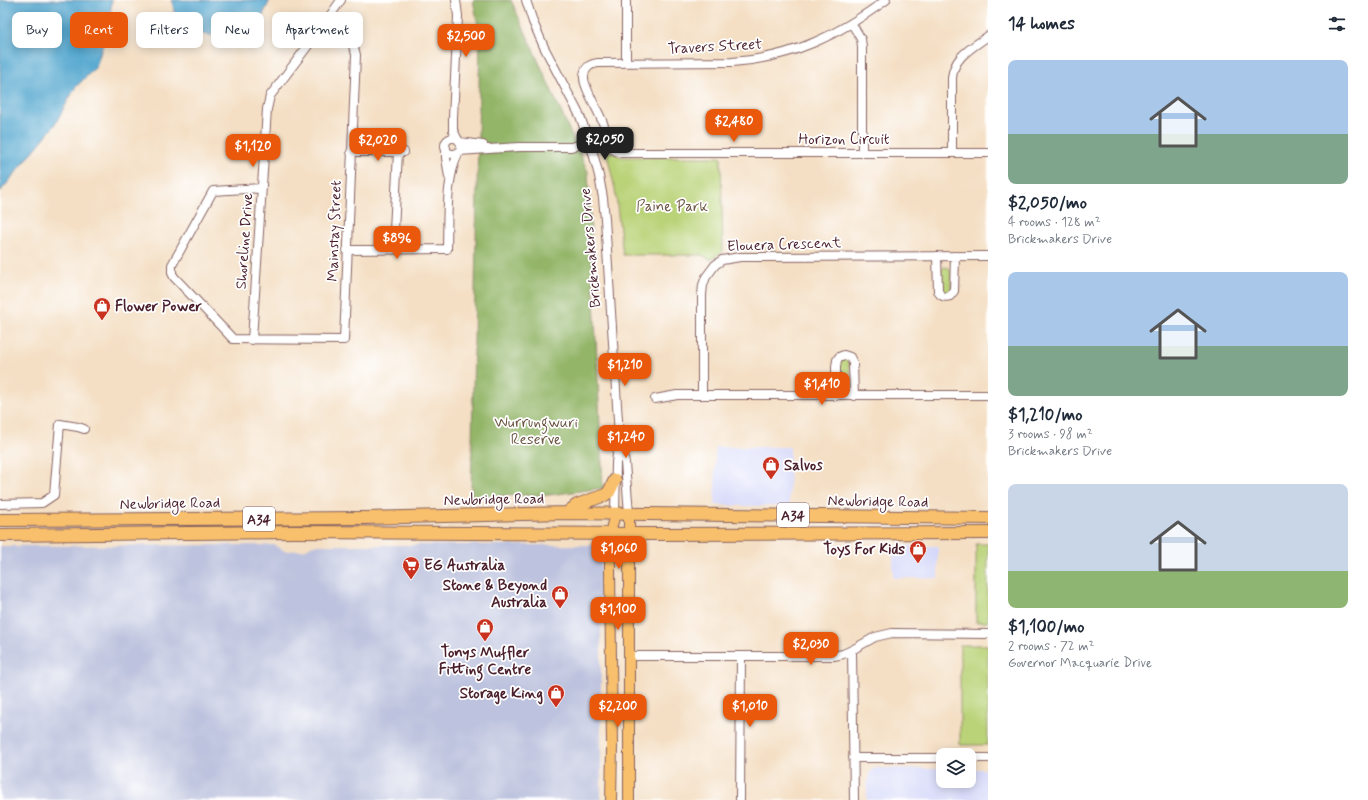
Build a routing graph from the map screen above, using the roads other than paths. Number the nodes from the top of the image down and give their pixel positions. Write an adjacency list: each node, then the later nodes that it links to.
1 (341, 0): 6 (street, Shoreline Drive)
2 (456, 0): 12 (street)
3 (526, 0): 14 (street, Brickmakers Drive)
4 (626, 0): 11 (street)
5 (886, 0): 7 (street, Travers Street)
6 (333, 12)
7 (852, 24): 11 (street, Travers Street); 19 (street)
8 (988, 36): 20 (street)
9 (306, 48): 23 (street, Shoreline Drive)
10 (354, 48): 18 (street, Mainstay Street)
11 (626, 63): 19 (street, Horizon Circuit)
12 (453, 118): 13 (street); 15 (street)
13 (460, 141): 15 (street); 16 (street); 17 (street)
14 (590, 142): 16 (street); 36 (street, Brickmakers Drive)
15 (447, 144): 17 (street); 22 (street)
16 (520, 147): 17 (street)
17 (460, 151): 22 (street)
18 (351, 152): 24 (street, Mainstay Street); 25 (street)
19 (862, 153): 20 (street, Horizon Circuit)
20 (952, 153): 21 (street, Horizon Circuit)
21 (988, 153)
22 (450, 181): 25 (street)
23 (262, 188): 29 (street, Shoreline Drive); 29 (street)
24 (347, 250): 25 (street); 29 (street, Mainstay Street)
25 (393, 250)
26 (937, 256): 27 (street, Elouera Crescent); 27 (street); 30 (street, Elouera Crescent)
27 (955, 256): 28 (street, Elouera Crescent)
28 (988, 256)
29 (252, 340)
30 (702, 395): 32 (street); 34 (street)
31 (988, 395): 33 (street)
32 (836, 396): 33 (street); 33 (street)
33 (854, 396)
34 (655, 399)
35 (84, 429): 38 (street)
36 (618, 436): 37 (street, Brickmakers Drive); 40 (street, Brickmakers Drive)
37 (615, 480): 39 (highway); 41 (street, Brickmakers Drive)
38 (0, 504)
39 (567, 513): 41 (highway, Newbridge Road / A34); 43 (highway, Newbridge Road / A34)
40 (629, 513): 41 (highway, Newbridge Road / A34); 42 (highway, Newbridge Road / A34); 45 (main road, Brickmakers Drive)
41 (615, 514): 44 (main road)
42 (988, 518)
43 (0, 520)
44 (610, 533): 45 (highway, Newbridge Road / A34); 47 (highway, Newbridge Road / A34); 56 (main road)
45 (629, 533): 46 (highway, Newbridge Road / A34); 50 (main road, Brickmakers Drive)
46 (988, 533)
47 (0, 535)
48 (988, 634): 49 (street)
49 (852, 650): 51 (street); 52 (street)
50 (629, 656): 51 (street); 57 (main road, Brickmakers Drive)
51 (741, 656): 58 (street)
52 (853, 758): 53 (street); 59 (street)
53 (936, 758)
54 (976, 758): 55 (street)
55 (988, 758)
56 (611, 800)
57 (629, 800)
58 (740, 800)
59 (854, 800)

